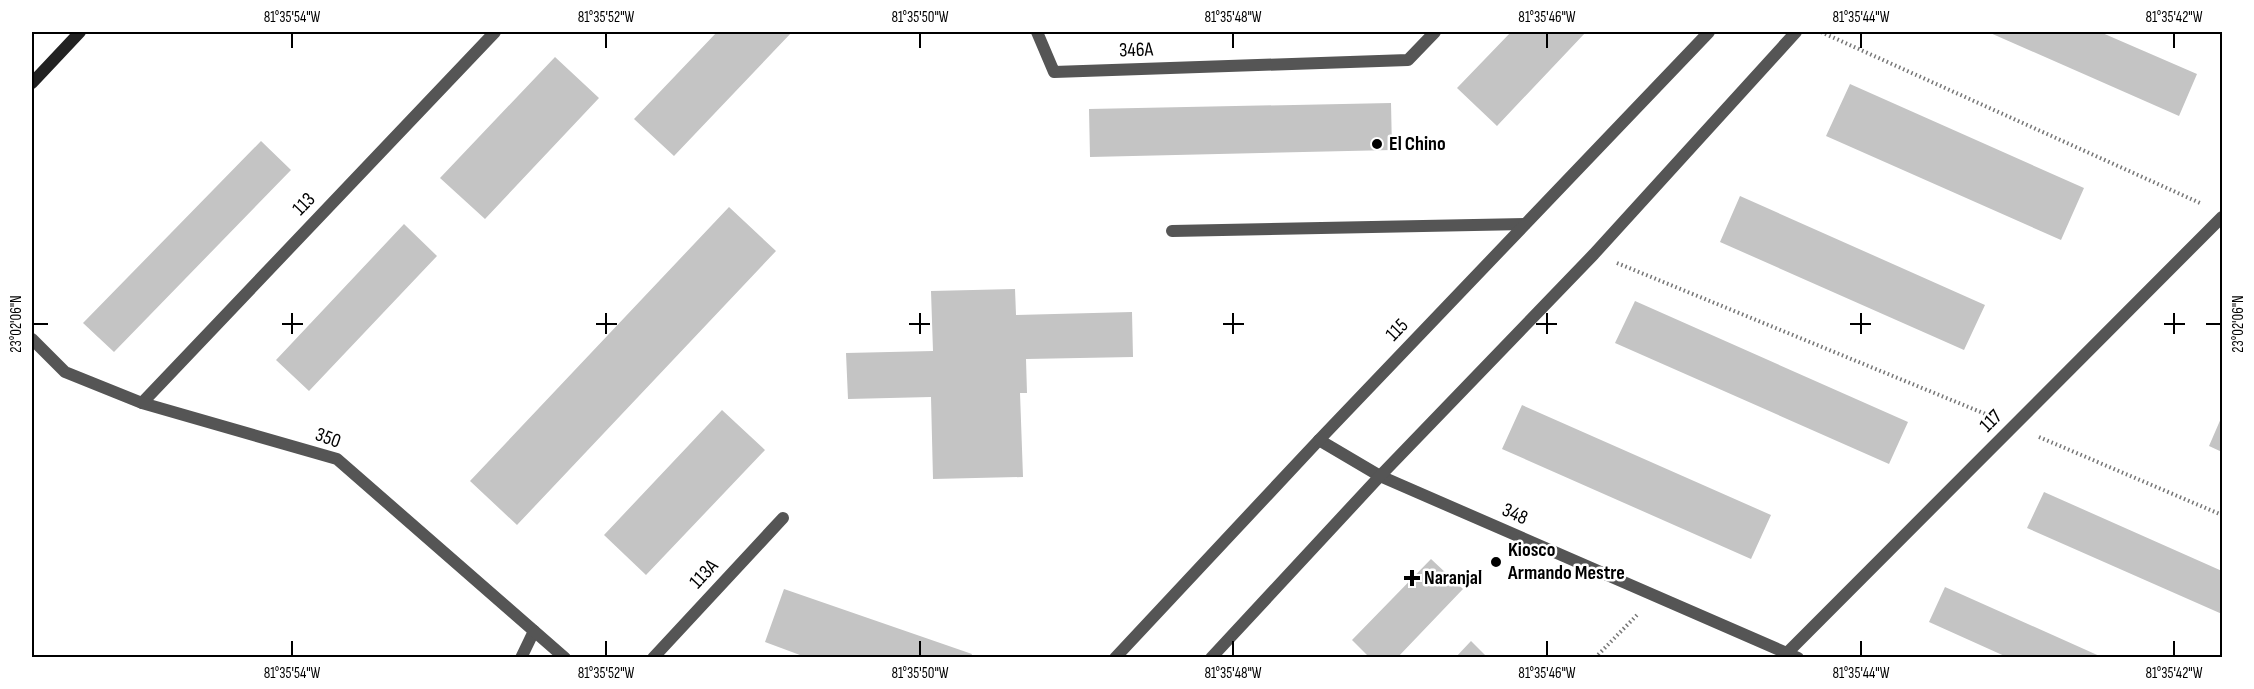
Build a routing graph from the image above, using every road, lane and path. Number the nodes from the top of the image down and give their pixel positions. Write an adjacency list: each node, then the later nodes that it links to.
1 (80, 32): 8 (main road)
2 (495, 32): 15 (street, 113)
3 (1037, 32): 4 (street, 346A)
4 (1435, 32)
5 (1709, 32): 11 (street, 115)
6 (1796, 32): 13 (street)
7 (1820, 32): 9 (path)
8 (32, 83)
9 (2201, 203)
10 (2223, 217): 16 (street, 117)
11 (1525, 225): 12 (street); 17 (street, 115)
12 (1172, 231)
13 (1594, 254): 16 (path); 18 (street)
14 (32, 339): 15 (street, 350)
15 (142, 403): 22 (street, 350)
16 (2014, 426): 19 (path); 23 (street, 117)
17 (1319, 440): 18 (street, 348); 27 (street, 115)
18 (1380, 476): 21 (street, 348); 28 (street)
19 (2223, 515)
20 (783, 518): 26 (street, 113A)
21 (1655, 597): 23 (street, 348); 29 (path)
22 (534, 631): 24 (street); 25 (street, 350)
23 (1793, 655)
24 (521, 657)
25 (565, 657)
26 (653, 657)
27 (1115, 657)
28 (1211, 657)
29 (1595, 657)

